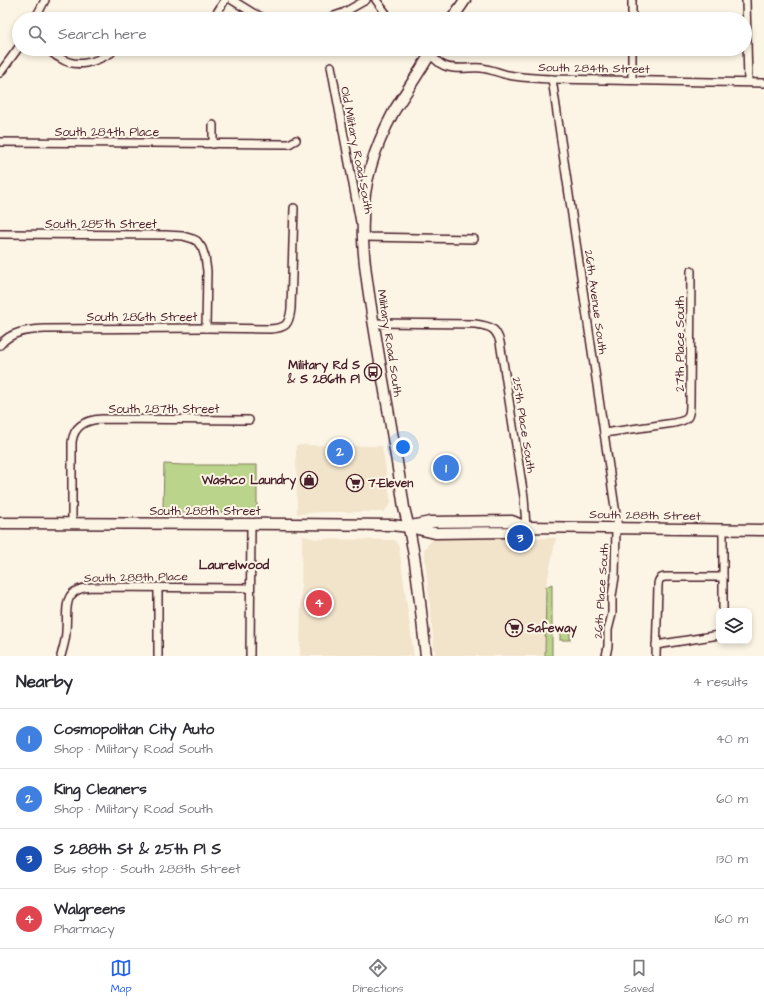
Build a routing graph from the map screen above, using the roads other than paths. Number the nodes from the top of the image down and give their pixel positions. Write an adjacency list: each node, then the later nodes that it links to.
1 (45, 0): 9 (street)
2 (225, 0): 10 (street)
3 (232, 0): 11 (street)
4 (366, 0): 12 (street)
5 (376, 0): 13 (street)
6 (465, 0): 14 (main road)
7 (632, 0): 15 (street)
8 (746, 0): 16 (street)
9 (39, 12)
10 (217, 12)
11 (251, 12)
12 (345, 12)
13 (385, 12)
14 (457, 12)
15 (632, 12)
16 (746, 12)
17 (12, 56): 25 (street)
18 (56, 56): 19 (street)
19 (105, 56)
20 (427, 56): 36 (main road, Military Road South)
21 (434, 56): 26 (street, South 284th Street)
22 (632, 56): 27 (street)
23 (747, 56): 28 (street)
24 (331, 66): 36 (street, Old Military Road South)
25 (0, 73)
26 (552, 79): 27 (street, South 284th Street); 43 (street, 26th Avenue South)
27 (632, 80): 28 (street, South 284th Street)
28 (748, 82): 29 (street, South 284th Street)
29 (764, 83)
30 (213, 125): 33 (street)
31 (296, 140): 33 (street, South 284th Place)
32 (0, 142): 33 (street, South 284th Place)
33 (213, 144)
34 (294, 208): 40 (street, South 286th Street)
35 (0, 234): 40 (street, South 285th Street)
36 (363, 237): 37 (street); 39 (main road, Military Road South)
37 (474, 239)
38 (691, 271): 43 (street, 27th Place South)
39 (374, 323): 47 (main road, Military Road South); 48 (street, 25th Place South)
40 (206, 328): 41 (street, South 286th Street)
41 (1, 344)
42 (249, 420): 45 (street, South 287th Street)
43 (604, 433): 49 (street, 26th Avenue South)
44 (0, 523): 45 (main road, South 288th Street)
45 (72, 524): 46 (main road, South 288th Street)
46 (251, 524): 47 (main road, South 288th Street); 54 (street)
47 (410, 527): 48 (main road, South 288th Street); 61 (main road, Military Road South)
48 (526, 527): 49 (main road, South 288th Street)
49 (617, 528): 50 (main road, South 288th Street); 62 (street, 26th Place South)
50 (723, 529): 51 (main road, South 288th Street); 52 (street)
51 (764, 530)
52 (723, 577): 55 (street); 57 (street)
53 (158, 587): 54 (street, South 288th Place); 58 (street, South 288th Place); 59 (street)
54 (250, 588): 60 (street)
55 (723, 608)
56 (716, 635): 57 (street)
57 (656, 645): 63 (street)
58 (61, 656)
59 (158, 656)
60 (250, 656)
61 (426, 656)
62 (606, 656)
63 (656, 656)

